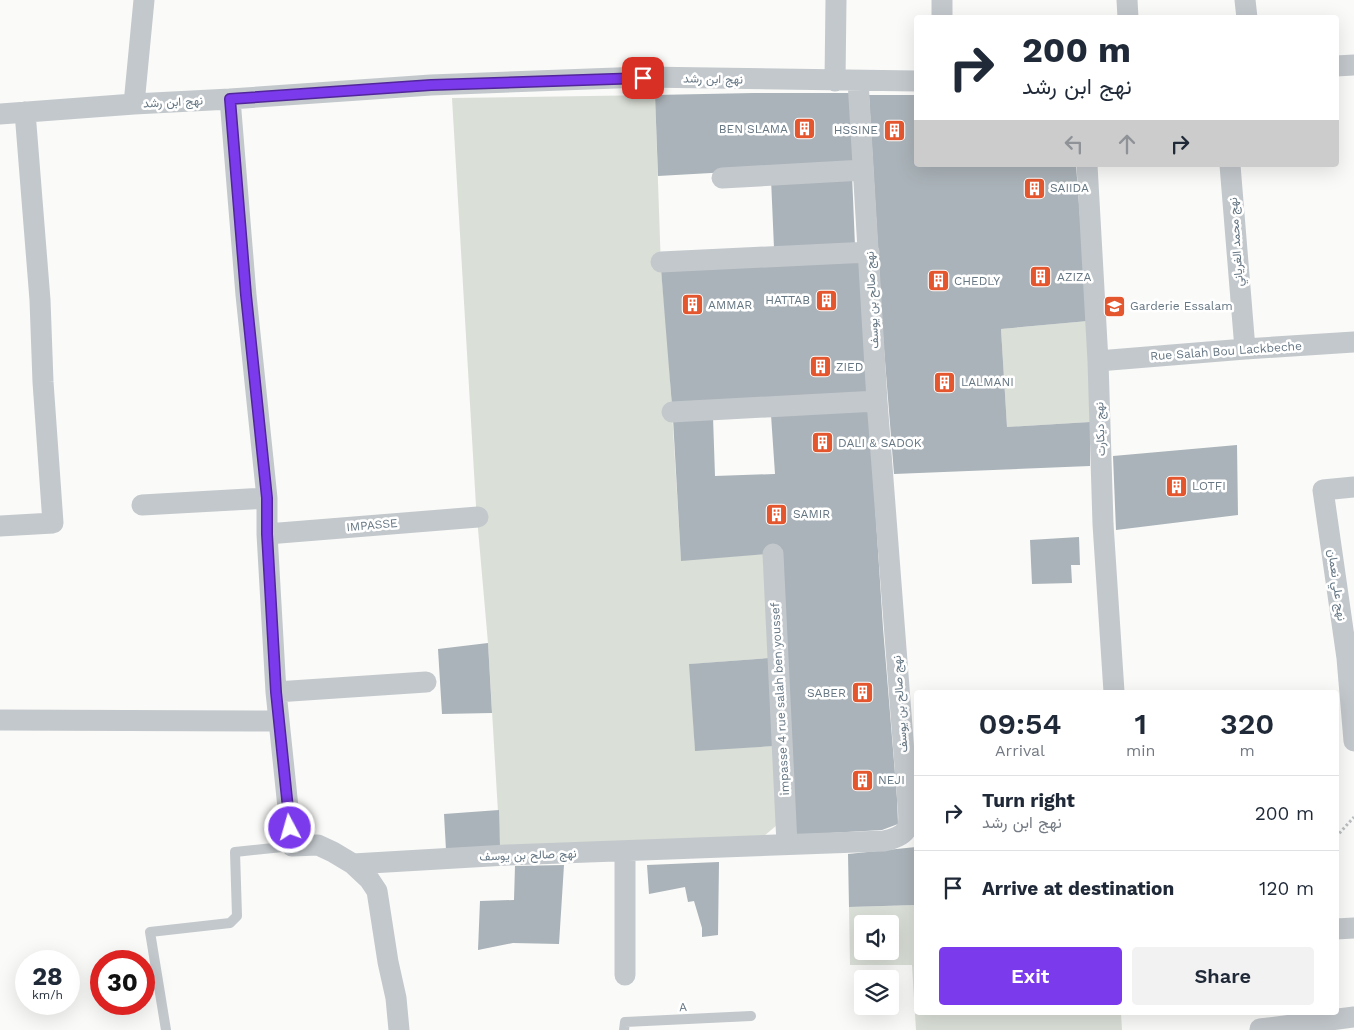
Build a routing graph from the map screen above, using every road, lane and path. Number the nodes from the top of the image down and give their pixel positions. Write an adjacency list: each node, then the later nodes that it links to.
1 (144, 0): 15 (street)
2 (836, 0): 11 (street)
3 (942, 0): 6 (street)
4 (1127, 0): 7 (street)
5 (1245, 0): 8 (street)
6 (942, 15)
7 (1128, 15)
8 (1247, 15)
9 (1354, 65): 10 (street)
10 (1339, 66)
11 (835, 81): 12 (street, نهج ابن رشد); 14 (street, نهج ابن رشد)
12 (858, 81): 13 (street, نهج ابن رشد); 20 (street, نهج صالح بن يوسف)
13 (914, 81)
14 (230, 99): 15 (street, نهج ابن رشد); 30 (street)
15 (134, 104): 16 (street, نهج ابن رشد)
16 (25, 112): 17 (street, نهج ابن رشد); 33 (street)
17 (0, 114)
18 (1087, 167): 26 (street, نهج ديكارت)
19 (1230, 167): 25 (street, نهج محمد الغرياني)
20 (863, 170): 21 (street); 22 (street, نهج صالح بن يوسف)
21 (722, 178)
22 (870, 252): 23 (street); 27 (street, نهج صالح بن يوسف)
23 (661, 262)
24 (1354, 342): 25 (street, Rue Salah Bou Lackbeche)
25 (1245, 349): 26 (street, Rue Salah Bou Lackbeche)
26 (1098, 361): 38 (street, نهج ديكارت)
27 (877, 401): 28 (street); 45 (street, نهج صالح بن يوسف)
28 (672, 412)
29 (1354, 487): 36 (street, نهج علي نعمان)
30 (267, 498): 31 (street); 34 (street)
31 (142, 505)
32 (478, 517): 34 (street, IMPASSE)
33 (0, 526)
34 (267, 534): 39 (street)
35 (773, 554): 45 (street, impasse 4 rue salah ben youssef)
36 (1350, 658): 42 (street, نهج علي نعمان)
37 (426, 682): 39 (street)
38 (1114, 690)
39 (276, 692): 41 (street)
40 (0, 720): 41 (street)
41 (278, 721): 46 (street)
42 (1354, 741)
43 (1354, 817): 44 (path)
44 (1339, 833)
45 (787, 844): 47 (street, نهج صالح بن يوسف)
46 (292, 846): 48 (street); 55 (lane)
47 (625, 851): 48 (street, نهج صالح بن يوسف); 51 (street)
48 (353, 864): 56 (street)
49 (1354, 928): 50 (street)
50 (1339, 929)
51 (625, 975)
52 (751, 1016): 57 (lane, A)
53 (1354, 1017): 54 (street)
54 (1259, 1024)
55 (166, 1030)
56 (399, 1030)
57 (624, 1030)

